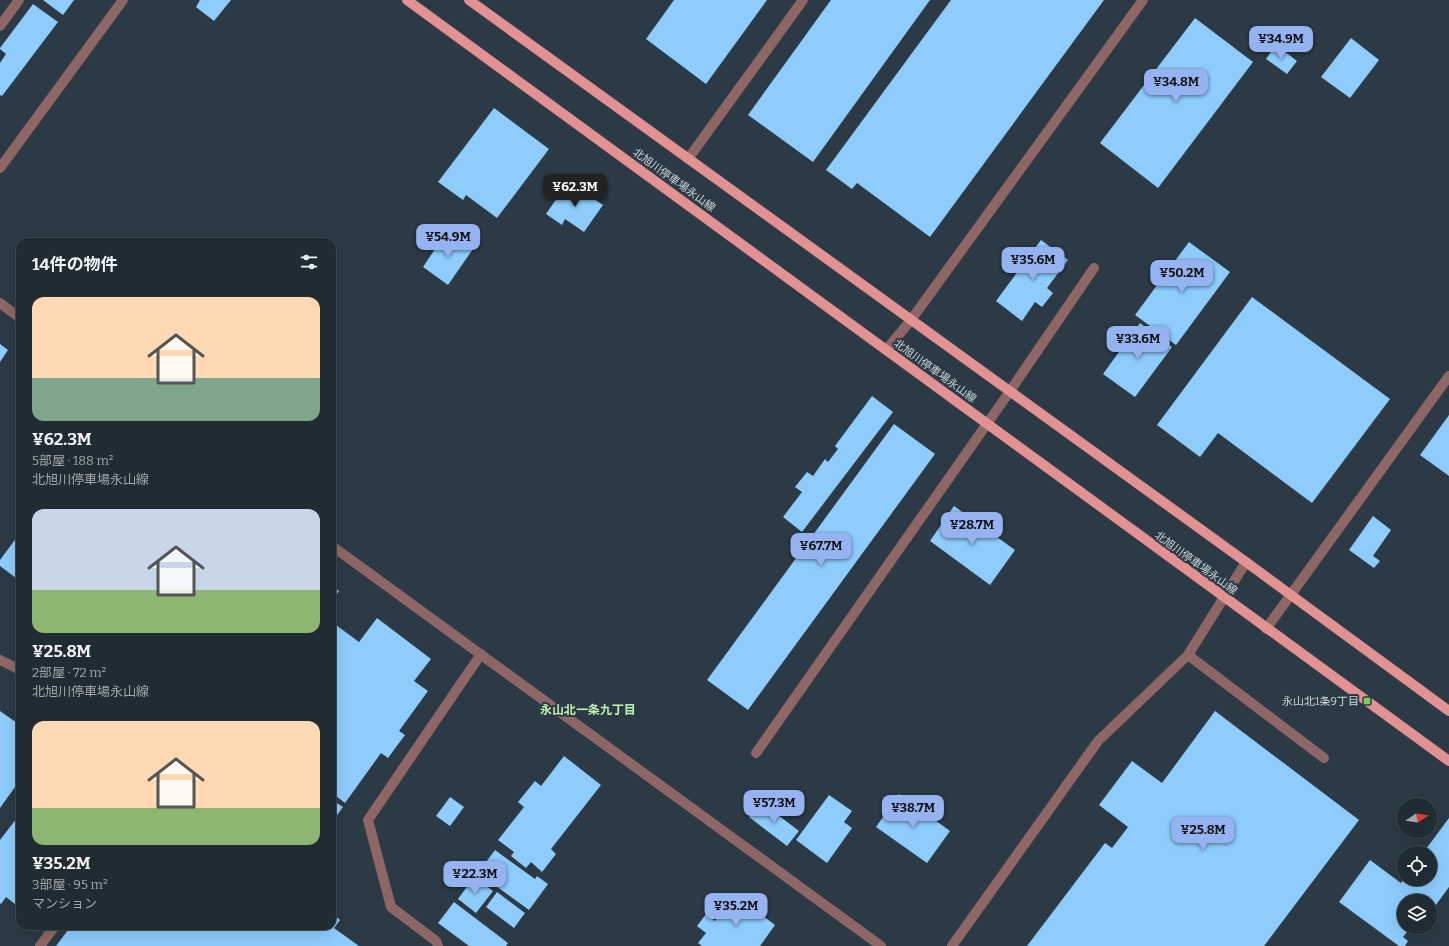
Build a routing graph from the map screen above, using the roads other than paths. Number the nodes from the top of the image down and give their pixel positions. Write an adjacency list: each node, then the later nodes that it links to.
1 (19, 0): 7 (street)
2 (124, 0): 9 (street)
3 (407, 0): 14 (main road, 北旭川停車場永山線)
4 (469, 0): 8 (main road)
5 (802, 0): 8 (street)
6 (1142, 0): 13 (street)
7 (0, 26)
8 (688, 159): 13 (main road)
9 (0, 168)
10 (1094, 268): 16 (street)
11 (0, 303): 12 (street)
12 (16, 315)
13 (911, 320): 14 (street); 16 (main road)
14 (886, 350): 17 (main road, 北旭川停車場永山線)
15 (1449, 376): 20 (street)
16 (1010, 391): 17 (street); 19 (main road)
17 (987, 424): 21 (main road, 北旭川停車場永山線); 28 (street)
18 (336, 549): 23 (street)
19 (1246, 562): 20 (main road); 21 (street)
20 (1290, 595): 22 (street); 27 (main road)
21 (1223, 597): 22 (main road, 北旭川停車場永山線); 24 (street)
22 (1266, 629): 30 (main road, 北旭川停車場永山線)
23 (481, 654): 33 (street); 34 (street)
24 (1188, 655): 29 (street); 35 (street)
25 (0, 660): 26 (street)
26 (16, 668)
27 (1449, 711)
28 (756, 753)
29 (1324, 758)
30 (1449, 761)
31 (52, 930): 32 (street)
32 (40, 946)
33 (438, 946)
34 (880, 946)
35 (952, 946)

